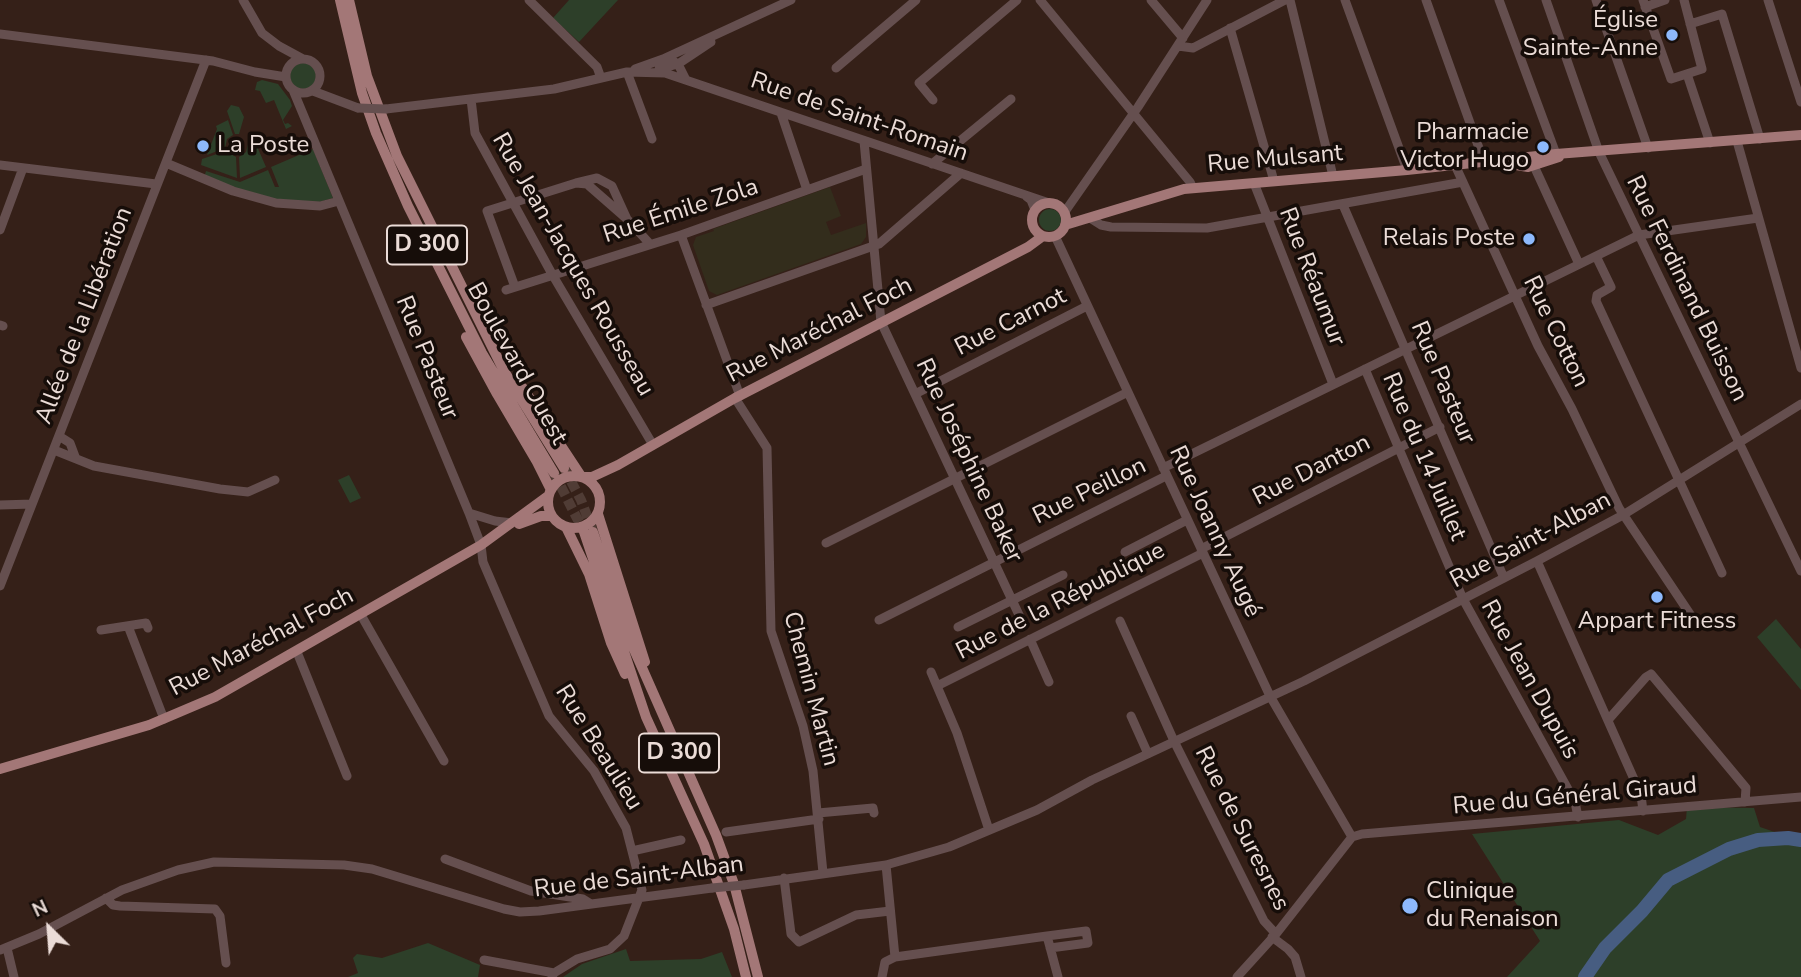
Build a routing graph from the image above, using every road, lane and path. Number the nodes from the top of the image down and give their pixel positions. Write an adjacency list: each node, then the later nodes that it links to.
1 (243, 0): 25 (street)
2 (340, 0): 92 (main road, Boulevard Ouest / D 300)
3 (349, 0): 102 (main road, Boulevard Ouest / D 300)
4 (530, 0): 36 (street)
5 (791, 0): 29 (street)
6 (916, 0): 32 (street)
7 (1017, 0): 43 (street)
8 (1040, 0): 47 (street)
9 (1151, 0): 24 (street)
10 (1207, 0): 24 (street)
11 (1288, 0): 22 (street); 67 (street)
12 (1345, 0): 65 (street)
13 (1426, 0): 57 (street)
14 (1499, 0): 56 (street)
15 (1546, 0): 55 (street, Rue Ferdinand Buisson)
16 (1596, 0): 54 (street)
17 (1665, 0): 20 (street)
18 (1684, 0): 21 (street)
19 (1768, 0): 30 (street)
20 (1644, 3): 34 (street)
21 (1690, 24): 34 (street); 50 (street)
22 (1230, 28): 24 (street); 68 (street)
23 (0, 34): 27 (street)
24 (1180, 42): 47 (street)
25 (279, 46): 26 (street); 31 (street)
26 (303, 59): 31 (street); 37 (street)
27 (206, 60): 35 (street); 59 (street, Allée de la Libération)
28 (1801, 61): 30 (street)
29 (672, 63): 33 (street, Rue de Saint-Romain); 33 (street, Rue de Saint-Romain); 46 (street, Rue de Saint-Romain)
30 (1789, 65): 44 (street)
31 (289, 66): 35 (street)
32 (836, 68)
33 (626, 72): 36 (street, Rue de Saint-Romain); 49 (street)
34 (1687, 74): 53 (street)
35 (286, 77): 38 (street)
36 (601, 78): 41 (street, Rue de Saint-Romain)
37 (320, 81): 39 (street); 40 (street)
38 (293, 90): 39 (street); 45 (street, Rue Pasteur)
39 (309, 92): 40 (street, Rue de Saint-Romain); 45 (street)
40 (332, 99): 41 (street, Rue de Saint-Romain, bridge)
41 (471, 99): 77 (street, Rue Jean-Jacques Rousseau)
42 (1011, 99): 60 (street)
43 (933, 100)
44 (1801, 102)
45 (300, 109): 76 (street, Rue Pasteur)
46 (781, 113): 51 (street, Rue de Saint-Romain); 74 (street)
47 (1133, 114): 73 (street); 81 (street)
48 (1801, 135): 50 (main road, Rue Mulsant)
49 (652, 139)
50 (1760, 139): 52 (main road, Rue Mulsant)
51 (864, 141): 60 (street, Rue de Saint-Romain); 64 (street, Rue Joséphine Baker)
52 (1737, 141): 53 (main road, Rue Mulsant); 84 (street)
53 (1710, 143): 54 (main road, Rue Mulsant)
54 (1648, 148): 55 (main road, Rue Mulsant)
55 (1599, 152): 56 (main road, Rue Mulsant); 89 (street, Rue Ferdinand Buisson)
56 (1559, 155): 58 (main road, Rue Mulsant)
57 (1489, 162): 58 (main road, Rue Mulsant); 62 (main road, Rue Mulsant)
58 (1533, 162): 96 (street)
59 (166, 163): 72 (street, Allée de la Libération); 76 (street)
60 (932, 164): 66 (street, Rue de Saint-Romain)
61 (0, 165): 63 (street)
62 (1455, 165): 65 (main road, Rue Mulsant); 69 (street, Rue Cotton)
63 (23, 168): 72 (street); 87 (street)
64 (866, 169): 74 (street, Rue Émile Zola); 94 (street, Rue Joséphine Baker)
65 (1407, 170): 67 (main road, Rue Mulsant)
66 (961, 173): 75 (street, Rue de Saint-Romain); 94 (street)
67 (1333, 176): 68 (main road, Rue Mulsant)
68 (1274, 181): 71 (main road, Rue Mulsant)
69 (1463, 182): 79 (street); 98 (street, Rue Cotton)
70 (576, 183): 77 (street); 85 (street); 85 (street)
71 (1254, 183): 73 (main road, Rue Mulsant); 83 (street, Rue Réaumur)
72 (156, 184): 112 (street, Allée de la Libération)
73 (1193, 188): 82 (main road, Rue Mulsant)
74 (807, 190): 88 (street, Rue Émile Zola)
75 (1019, 193): 78 (street, Rue de Saint-Romain); 80 (street, Rue de Saint-Romain)
76 (339, 201): 128 (street, Rue Pasteur)
77 (512, 202): 97 (street, Rue Jean-Jacques Rousseau); 97 (street, Rue Émile Zola)
78 (1052, 204): 80 (main road); 81 (main road)
79 (1343, 205): 83 (street); 103 (street, Rue Pasteur)
80 (1035, 210): 90 (main road)
81 (1064, 213): 86 (main road)
82 (1090, 218): 83 (street); 86 (main road, Rue Mulsant)
83 (1267, 218): 106 (street, Rue Réaumur)
84 (1758, 218): 89 (street); 104 (street)
85 (627, 219): 93 (street)
86 (1065, 225): 91 (main road)
87 (0, 230)
88 (681, 235): 93 (street, Rue Émile Zola); 99 (street, Chemin Martin)
89 (1639, 235): 95 (street); 113 (street, Rue Ferdinand Buisson)
90 (1043, 236): 91 (main road); 101 (main road, Rue Maréchal Foch)
91 (1055, 236): 100 (street, Rue Joanny Augé)
92 (426, 244): 102 (main road, Boulevard Ouest / D 300); 125 (main road)
93 (650, 244): 97 (street, Rue Émile Zola)
94 (873, 247): 99 (street); 101 (street, Rue Joséphine Baker)
95 (1596, 256): 96 (street); 123 (street)
96 (1579, 264): 98 (street)
97 (552, 274): 114 (street, Rue Jean-Jacques Rousseau)
98 (1514, 295): 103 (street); 130 (street, Rue Cotton)
99 (706, 305): 109 (street, Chemin Martin)
100 (1087, 306): 107 (street, Rue Joanny Augé); 108 (street, Rue Carnot)
101 (881, 322): 108 (street, Rue Joséphine Baker); 109 (main road, Rue Maréchal Foch)
102 (483, 328): 120 (main road)
103 (1406, 349): 105 (street); 111 (street, Rue Pasteur)
104 (1801, 368)
105 (1365, 369): 106 (street); 115 (street, Rue du 14 Juillet)
106 (1333, 384): 119 (street)
107 (1128, 392): 119 (street, Rue Joanny Augé); 121 (street)
108 (915, 394): 121 (street, Rue Joséphine Baker)
109 (738, 397): 114 (main road, Rue Maréchal Foch); 178 (street, Chemin Martin)
110 (1801, 404): 113 (street, Rue Saint-Alban)
111 (1440, 427): 115 (street, Rue Danton); 145 (street, Rue Pasteur)
112 (59, 436): 116 (street, Allée de la Libération); 117 (street)
113 (1739, 443): 123 (street, Rue Saint-Alban); 142 (street, Rue Ferdinand Buisson)
114 (653, 445): 118 (main road, Rue Maréchal Foch)
115 (1399, 447): 138 (street, Rue Danton); 147 (street, Rue du 14 Juillet)
116 (54, 450): 117 (street); 127 (street, Allée de la Libération)
117 (76, 459): 122 (street)
118 (618, 465): 120 (main road, Rue Maréchal Foch); 124 (main road, Rue Maréchal Foch)
119 (1165, 472): 132 (street, Rue Joanny Augé); 141 (street, Rue Peillon)
120 (583, 477): 124 (main road); 125 (main road)
121 (955, 479): 136 (street); 141 (street, Rue Joséphine Baker)
122 (275, 480)
123 (1679, 481): 130 (street, Rue Saint-Alban); 143 (street)
124 (599, 491): 129 (main road)
125 (550, 493): 131 (main road); 133 (main road, Rue Maréchal Foch)
126 (0, 505): 127 (street)
127 (32, 505): 146 (street, Allée de la Libération)
128 (469, 513): 133 (street); 137 (street, Rue Pasteur)
129 (598, 514): 134 (main road); 164 (main road)
130 (1623, 515): 140 (street, Rue Saint-Alban); 153 (street, Rue Cotton)
131 (552, 516): 134 (main road); 135 (main road, Rue Maréchal Foch)
132 (1187, 520): 138 (street, Rue Joanny Augé); 139 (street)
133 (512, 523): 135 (main road, Rue Maréchal Foch)
134 (566, 527): 166 (main road)
135 (491, 537): 137 (main road, Rue Maréchal Foch)
136 (825, 543)
137 (481, 545): 149 (main road, Rue Maréchal Foch); 184 (street, Rue Beaulieu)
138 (1202, 551): 158 (street, Rue de la République); 163 (street, Rue Joanny Augé)
139 (1125, 552)
140 (1537, 561): 145 (street, Rue Saint-Alban); 168 (street)
141 (994, 562): 148 (street, Rue Joséphine Baker); 151 (street, Rue Peillon)
142 (1800, 566)
143 (1722, 573)
144 (1063, 575): 148 (street)
145 (1504, 578): 147 (street, Rue Saint-Alban)
146 (0, 586)
147 (1463, 599): 163 (street, Rue Saint-Alban); 179 (street, Rue Jean Dupuis)
148 (1012, 600): 150 (street, Rue Joséphine Baker); 156 (street)
149 (361, 615): 159 (main road, Rue Maréchal Foch); 171 (street)
150 (1020, 617)
151 (880, 620)
152 (1120, 621): 169 (street, Rue de Suresnes)
153 (1694, 621)
154 (128, 626): 155 (street); 157 (street); 167 (street)
155 (148, 628)
156 (958, 628)
157 (101, 630)
158 (1030, 639): 161 (street); 162 (street, Rue de la République)
159 (297, 652): 167 (main road, Rue Maréchal Foch); 173 (street)
160 (930, 672): 162 (street, Rue de la République)
161 (1049, 682)
162 (937, 686): 180 (street, Rue de la République)
163 (1270, 696): 169 (street, Rue de Saint-Alban); 182 (street, Rue Joanny Augé)
164 (659, 708): 166 (main road, D 300); 204 (main road, D 300)
165 (1131, 716): 170 (street)
166 (646, 717): 203 (main road, D 300)
167 (164, 719): 172 (main road, Rue Maréchal Foch)
168 (1608, 720): 175 (street); 176 (street)
169 (1174, 741): 170 (street, Rue de Saint-Alban); 194 (street, Rue de Suresnes)
170 (1148, 754): 180 (street, Rue de Saint-Alban)
171 (444, 761)
172 (0, 769)
173 (347, 776)
174 (1801, 797): 175 (street, Rue du Général Giraud)
175 (1745, 802): 176 (street, Rue du Général Giraud)
176 (1643, 811): 179 (street, Rue du Général Giraud)
177 (874, 813): 178 (street)
178 (819, 816): 181 (street); 187 (street, Chemin Martin)
179 (1578, 817): 182 (street, Rue du Général Giraud)
180 (989, 830): 186 (street, Rue de Saint-Alban)
181 (726, 832)
182 (1352, 837): 194 (street)
183 (681, 840): 184 (street)
184 (632, 851): 189 (street, Rue Beaulieu)
185 (445, 859): 191 (street)
186 (886, 865): 187 (street, Rue de Saint-Alban); 192 (street)
187 (823, 873): 188 (street, Rue de Saint-Alban)
188 (784, 878): 189 (street, Rue de Saint-Alban, bridge); 192 (street)
189 (639, 897): 191 (street, Rue de Saint-Alban); 200 (street)
190 (106, 898): 191 (street, Rue de Saint-Alban); 196 (street, Rue de Saint-Alban); 199 (street)
191 (591, 904)
192 (890, 912): 197 (street)
193 (1047, 936): 195 (street); 195 (street); 197 (street)
194 (1274, 936): 206 (street); 207 (street, Rue de Suresnes)
195 (1049, 948): 201 (street)
196 (4, 949): 202 (street)
197 (895, 957): 205 (street)
198 (484, 960): 200 (street)
199 (226, 963)
200 (553, 975)
201 (1054, 976)
202 (14, 977)
203 (746, 977)
204 (758, 977)
205 (882, 977)
206 (1237, 977)
207 (1301, 977)

